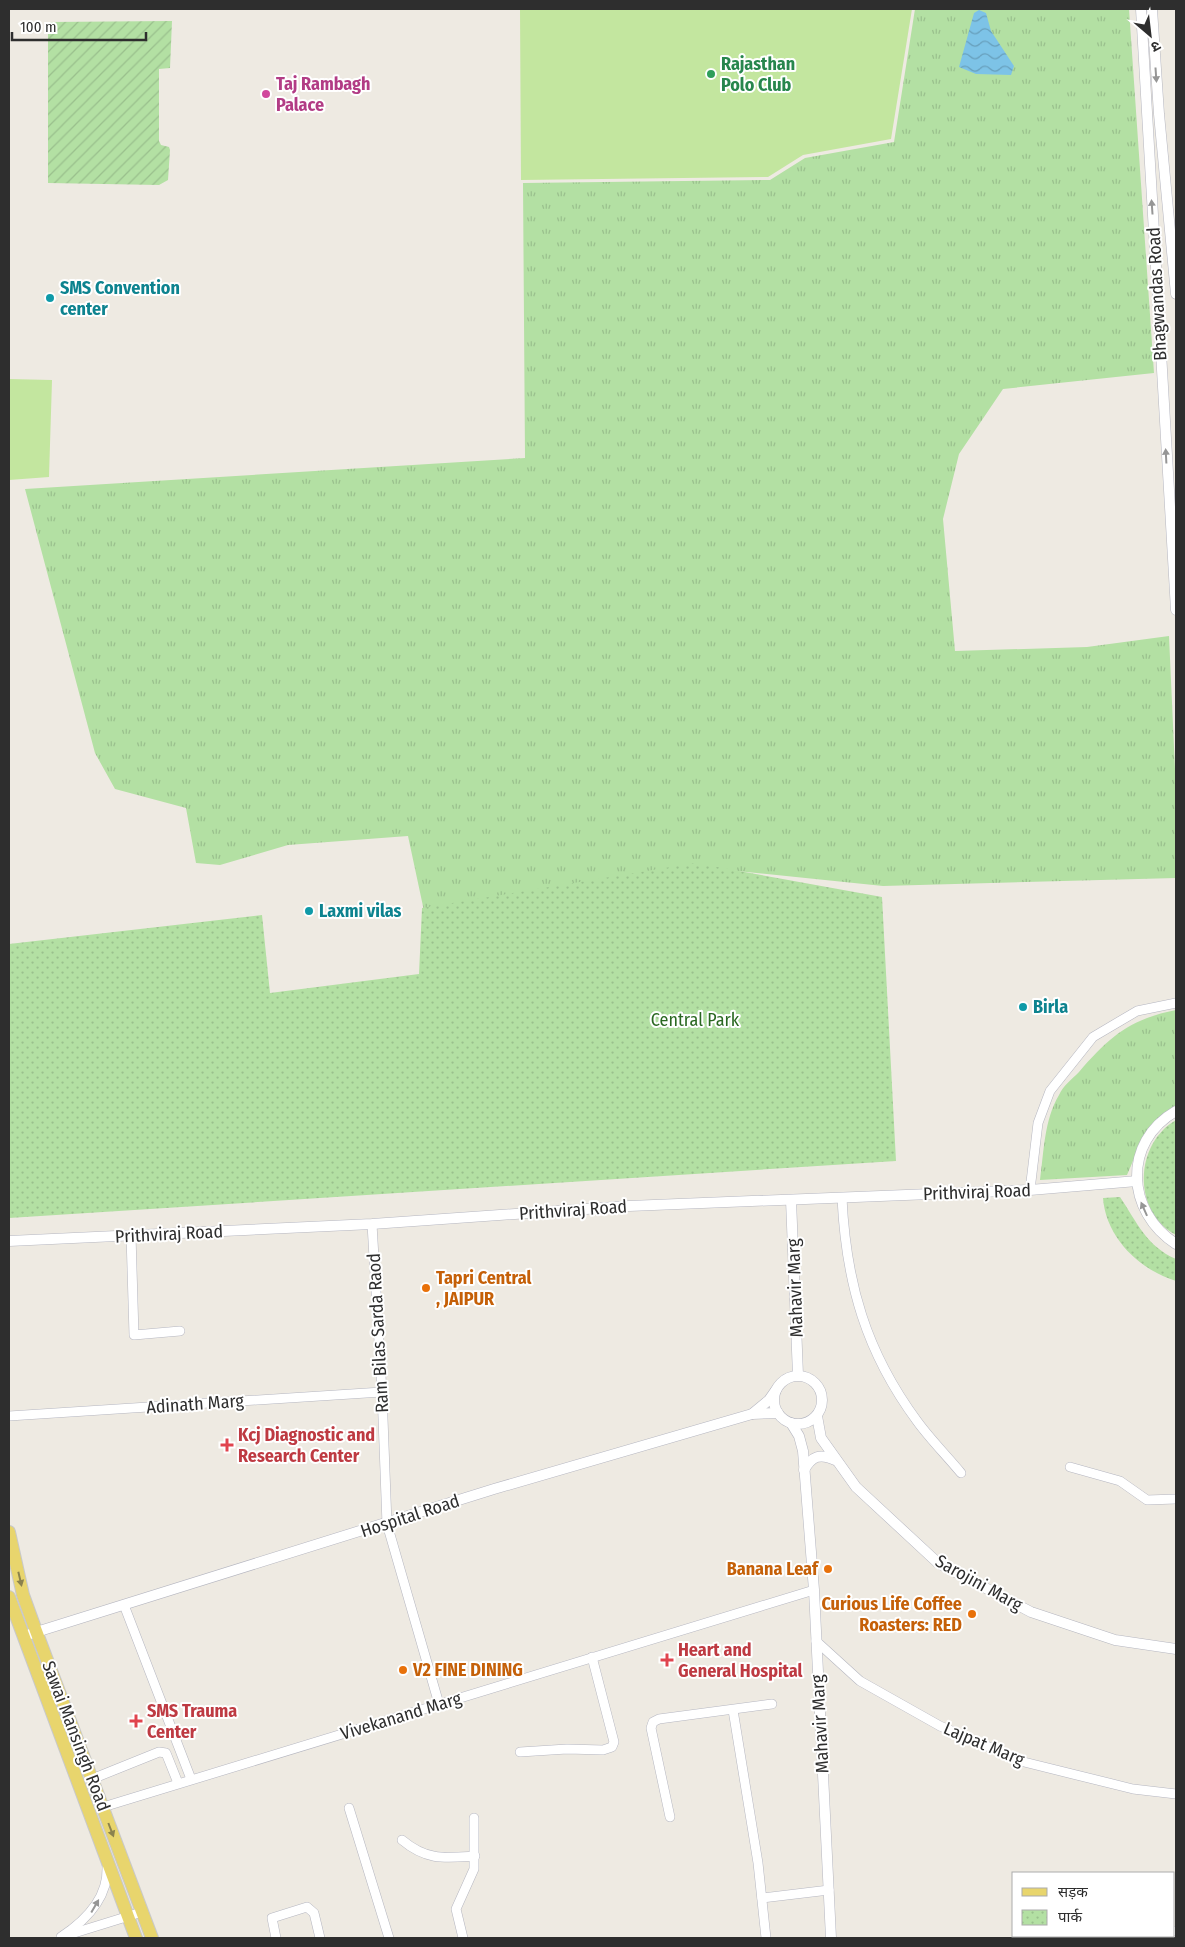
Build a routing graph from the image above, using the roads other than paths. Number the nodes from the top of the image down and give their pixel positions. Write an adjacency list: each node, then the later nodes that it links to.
1 (1141, 9): 5 (street, Bhagwandas Road, one-way to 1)
2 (1152, 9): 3 (street, Bhagwandas Road, one-way to 3)
3 (1175, 252): 4 (street, Bhagwandas Road)
4 (1176, 294)
5 (1176, 610)
6 (1176, 1003): 9 (street)
7 (1176, 1111): 8 (street)
8 (1137, 1181): 9 (street, Prithviraj Road); 15 (street, one-way to 8)
9 (1030, 1190): 10 (street, Prithviraj Road)
10 (842, 1198): 11 (street, Prithviraj Road); 28 (street)
11 (791, 1200): 12 (street, Prithviraj Road); 17 (street, Mahavir Marg)
12 (372, 1224): 13 (street, Prithviraj Road); 19 (street, Ram Bilas Sarda Raod)
13 (131, 1235): 14 (street, Prithviraj Road); 16 (street)
14 (9, 1241)
15 (1176, 1244)
16 (180, 1332)
17 (798, 1375): 18 (street); 23 (street)
18 (776, 1390): 20 (street); 21 (street, Hospital Road)
19 (382, 1392): 22 (street, Adinath Marg); 30 (street, Ram Bilas Sarda Raod)
20 (778, 1413): 21 (street); 24 (street)
21 (752, 1414): 30 (street, Hospital Road)
22 (9, 1416)
23 (817, 1416): 24 (street); 25 (street, Sarojini Marg)
24 (791, 1423): 27 (street, Mahavir Marg)
25 (836, 1460): 27 (street); 38 (street, Sarojini Marg)
26 (1070, 1467): 29 (street)
27 (804, 1470): 32 (street, Mahavir Marg)
28 (961, 1473)
29 (1176, 1499)
30 (386, 1524): 34 (street, Hospital Road); 40 (street, Ram Bilas Sarda Raod)
31 (9, 1532): 35 (main road, Sawai Mansingh Road, one-way to 35)
32 (814, 1590): 37 (street, Mahavir Marg); 39 (street, Vivekanand Marg)
33 (9, 1597): 36 (main road)
34 (124, 1605): 35 (street, Hospital Road); 45 (street)
35 (36, 1631): 36 (street, Hospital Road); 44 (main road, Sawai Mansingh Road)
36 (22, 1637): 54 (main road)
37 (816, 1641): 47 (street, Lajpat Marg); 55 (street, Mahavir Marg)
38 (1176, 1649)
39 (592, 1658): 40 (street, Vivekanand Marg); 43 (street)
40 (439, 1704): 45 (street, Vivekanand Marg)
41 (772, 1704): 42 (street)
42 (733, 1710): 50 (street); 56 (street)
43 (520, 1752)
44 (92, 1779): 46 (street); 48 (main road, Sawai Mansingh Road)
45 (190, 1779): 46 (street, Vivekanand Marg)
46 (178, 1783): 48 (street, Vivekanand Marg)
47 (1176, 1794)
48 (103, 1807): 57 (main road, Sawai Mansingh Road, one-way to 57)
49 (349, 1808): 65 (street)
50 (670, 1817)
51 (474, 1818): 53 (street)
52 (402, 1840): 53 (street)
53 (475, 1856): 66 (street)
54 (107, 1862): 58 (main road); 60 (street, one-way to 54)
55 (829, 1890): 56 (street); 68 (street, Mahavir Marg)
56 (762, 1898): 67 (street)
57 (142, 1912): 58 (street); 62 (main road, Sawai Mansingh Road)
58 (128, 1917): 60 (street); 61 (main road)
59 (1050, 1937): 69 (street)
60 (62, 1938)
61 (136, 1938)
62 (152, 1938)
63 (276, 1938): 64 (street)
64 (320, 1938)
65 (388, 1938)
66 (463, 1938)
67 (766, 1938)
68 (831, 1938)
69 (1027, 1938)

